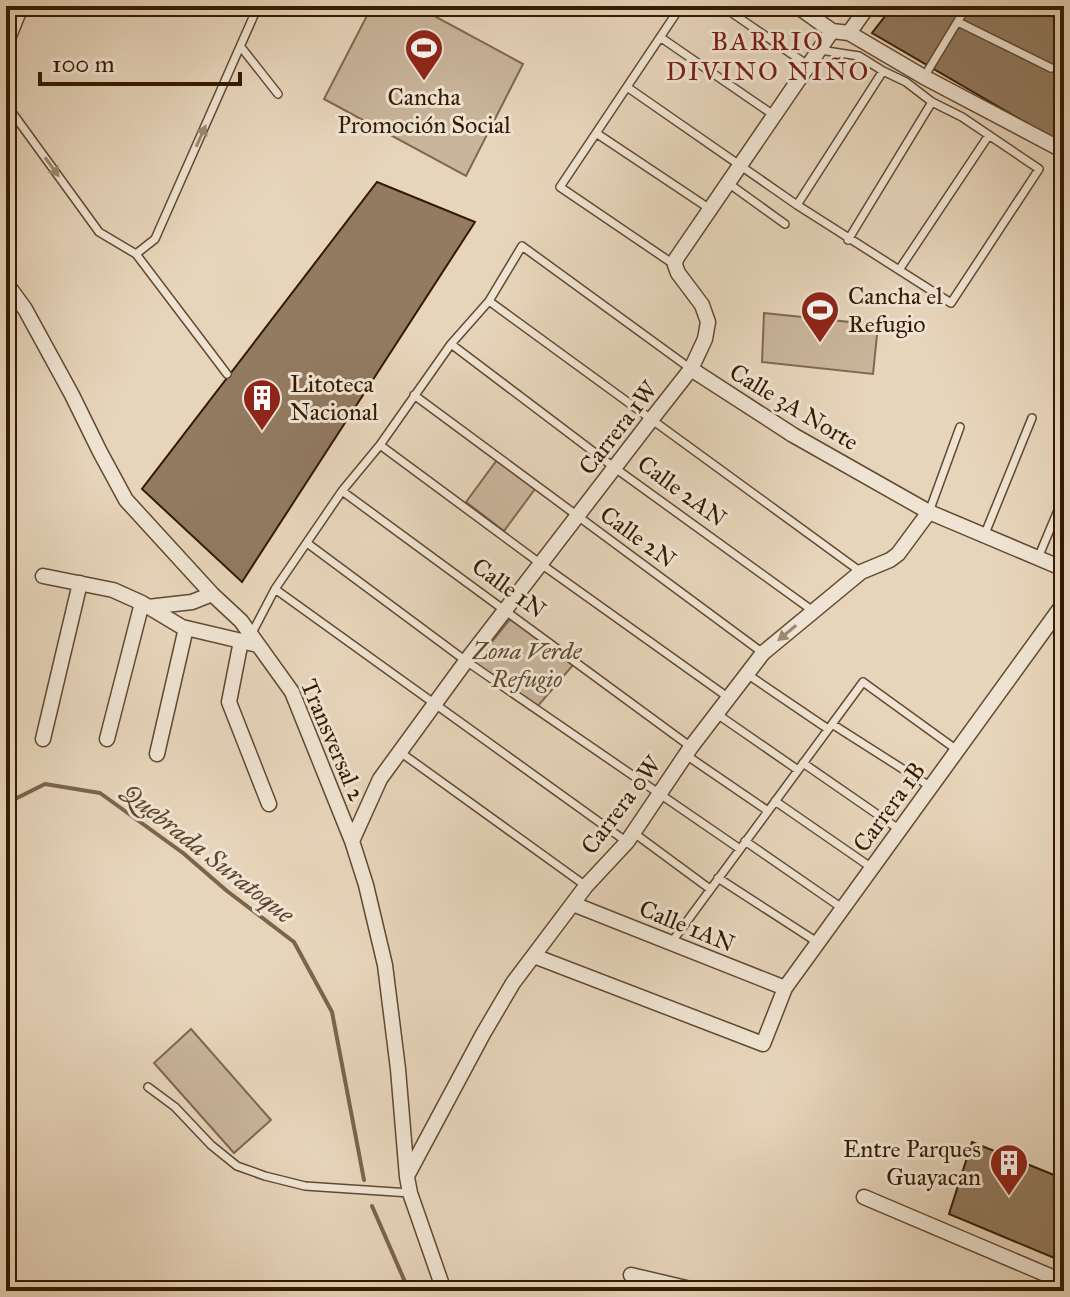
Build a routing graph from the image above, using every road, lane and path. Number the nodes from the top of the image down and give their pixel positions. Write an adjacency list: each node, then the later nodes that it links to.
1 (25, 6): 14 (lane)
2 (258, 6): 12 (lane)
3 (681, 6): 11 (lane)
4 (722, 6): 15 (lane)
5 (797, 6): 9 (street)
6 (868, 6): 10 (street)
7 (967, 6): 8 (lane)
8 (958, 22): 16 (lane); 18 (lane)
9 (832, 31): 10 (street); 13 (street)
10 (849, 33): 18 (street)
11 (660, 37): 19 (lane); 23 (lane)
12 (241, 47): 20 (lane); 33 (lane, one-way to 12)
13 (820, 50): 15 (street); 17 (lane)
14 (6, 53)
15 (809, 66): 23 (street)
16 (1051, 68)
17 (883, 71): 21 (lane); 29 (lane)
18 (924, 77): 26 (street)
19 (627, 87): 24 (lane); 27 (lane)
20 (278, 94)
21 (932, 102): 25 (lane); 32 (lane)
22 (6, 104): 33 (lane, one-way to 33)
23 (775, 116): 27 (street)
24 (596, 133): 30 (lane); 34 (lane)
25 (989, 135): 35 (lane); 35 (lane)
26 (1064, 151)
27 (739, 167): 28 (street); 29 (lane)
28 (728, 183): 30 (street); 31 (lane)
29 (797, 205): 32 (lane)
30 (710, 209): 34 (street)
31 (785, 224)
32 (848, 240): 35 (lane)
33 (136, 254): 40 (lane)
34 (676, 259): 39 (street, Carrera 1W)
35 (899, 270)
36 (6, 283): 60 (street, Transversal 2)
37 (489, 301): 38 (lane); 39 (lane, Calle 3A Norte); 43 (lane)
38 (451, 344): 41 (lane); 46 (lane, Calle 2AN)
39 (691, 369): 43 (street, Carrera 1W); 49 (street, Calle 3A Norte)
40 (227, 374)
41 (414, 395): 45 (lane); 50 (lane, Calle 2N)
42 (1032, 418): 51 (lane)
43 (651, 420): 46 (street, Carrera 1W); 56 (lane)
44 (960, 427): 49 (lane)
45 (380, 445): 47 (lane); 54 (lane)
46 (615, 468): 50 (street, Carrera 1W); 64 (lane, Calle 2AN)
47 (342, 491): 52 (lane); 63 (lane, Calle 1N)
48 (1064, 496): 53 (lane)
49 (929, 512): 51 (street, Calle 3A Norte); 56 (street, Carrera 0W)
50 (577, 516): 54 (street, Carrera 1W); 67 (lane, Calle 2N)
51 (984, 536): 53 (street, Calle 3A Norte)
52 (307, 543): 59 (lane); 68 (lane)
53 (1038, 558): 55 (street, Calle 3A Norte)
54 (541, 564): 63 (street, Carrera 1W); 70 (lane)
55 (1064, 569)
56 (861, 572): 64 (street, Carrera 0W)
57 (43, 576): 58 (street)
58 (80, 583): 62 (street); 74 (street)
59 (275, 589): 66 (lane); 71 (lane)
60 (212, 594): 62 (street); 66 (street, Transversal 2)
61 (1064, 603): 76 (street, Carrera 1B)
62 (145, 605): 65 (street); 75 (street)
63 (506, 611): 68 (street, Carrera 1W); 77 (lane, Calle 1N)
64 (814, 611): 67 (street, Carrera 0W, one-way to 67)
65 (186, 628): 66 (street); 79 (street)
66 (250, 640): 84 (street); 88 (street, Transversal 2)
67 (763, 653): 69 (street, Carrera 0W)
68 (466, 661): 71 (street, Carrera 1W); 82 (lane)
69 (747, 674): 70 (street, Carrera 0W); 73 (lane)
70 (729, 698): 72 (street, Carrera 0W)
71 (435, 704): 78 (street, Carrera 1W); 87 (lane)
72 (717, 714): 77 (street, Carrera 0W); 80 (lane)
73 (830, 726): 76 (lane); 80 (lane); 81 (lane)
74 (43, 739)
75 (107, 739)
76 (957, 750): 81 (street, Carrera 1B)
77 (688, 751): 82 (street, Carrera 0W); 85 (lane, Calle 1N)
78 (400, 752): 88 (street, Carrera 1W); 93 (lane)
79 (157, 754)
80 (801, 766): 83 (lane); 86 (lane)
81 (931, 787): 86 (street, Carrera 1B)
82 (660, 795): 87 (street, Carrera 0W); 90 (lane)
83 (775, 801): 85 (lane); 91 (lane)
84 (269, 804)
85 (768, 811): 89 (lane)
86 (900, 830): 91 (street, Carrera 1B)
87 (631, 838): 93 (street, Carrera 0W); 94 (lane)
88 (352, 841): 102 (street, Transversal 2)
89 (745, 841): 90 (lane); 96 (lane)
90 (740, 849): 92 (lane)
91 (872, 868): 96 (street, Carrera 1B)
92 (718, 878): 94 (lane); 98 (lane)
93 (586, 886): 95 (street, Carrera 0W)
94 (710, 889): 97 (lane)
95 (573, 904): 97 (street, Calle 1AN); 99 (street, Carrera 0W)
96 (843, 909): 98 (street, Carrera 1B)
97 (671, 943): 100 (street, Calle 1AN)
98 (818, 943): 100 (street, Carrera 1B)
99 (534, 956): 100 (street, Carrera 1B); 102 (street, Carrera 0W)
100 (785, 988)
101 (148, 1087): 103 (lane)
102 (407, 1177): 103 (street, Transversal 2)
103 (410, 1193): 107 (street, Transversal 2)
104 (864, 1197): 106 (street)
105 (631, 1275): 108 (street)
106 (1064, 1282)
107 (447, 1291)
108 (699, 1291)

